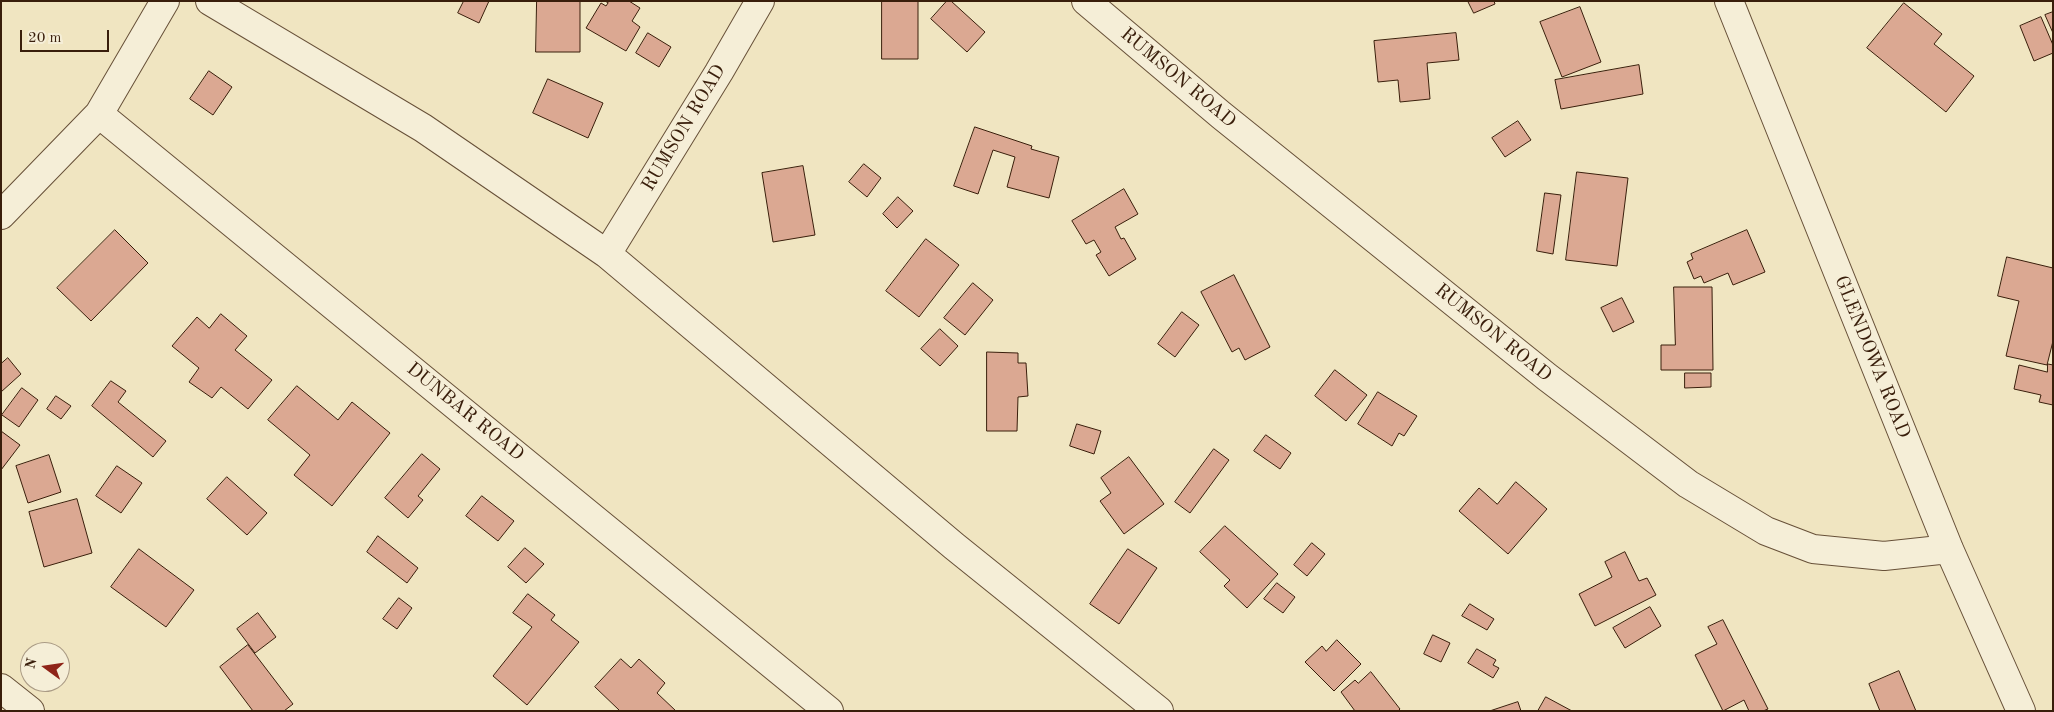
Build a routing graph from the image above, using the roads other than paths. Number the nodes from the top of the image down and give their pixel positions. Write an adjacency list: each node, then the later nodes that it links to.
1 (165, 1): 6 (street)
2 (210, 1): 8 (street)
3 (760, 1): 8 (street, RUMSON ROAD)
4 (1086, 1): 9 (street, RUMSON ROAD)
5 (1729, 1): 9 (street, GLENDOWA ROAD)
6 (99, 114): 7 (street); 12 (street, DUNBAR ROAD)
7 (1, 215)
8 (607, 254): 13 (street)
9 (1949, 549): 14 (street, GLENDOWA ROAD)
10 (1, 688): 11 (street)
11 (30, 711)
12 (829, 711)
13 (1159, 711)
14 (2021, 711)

